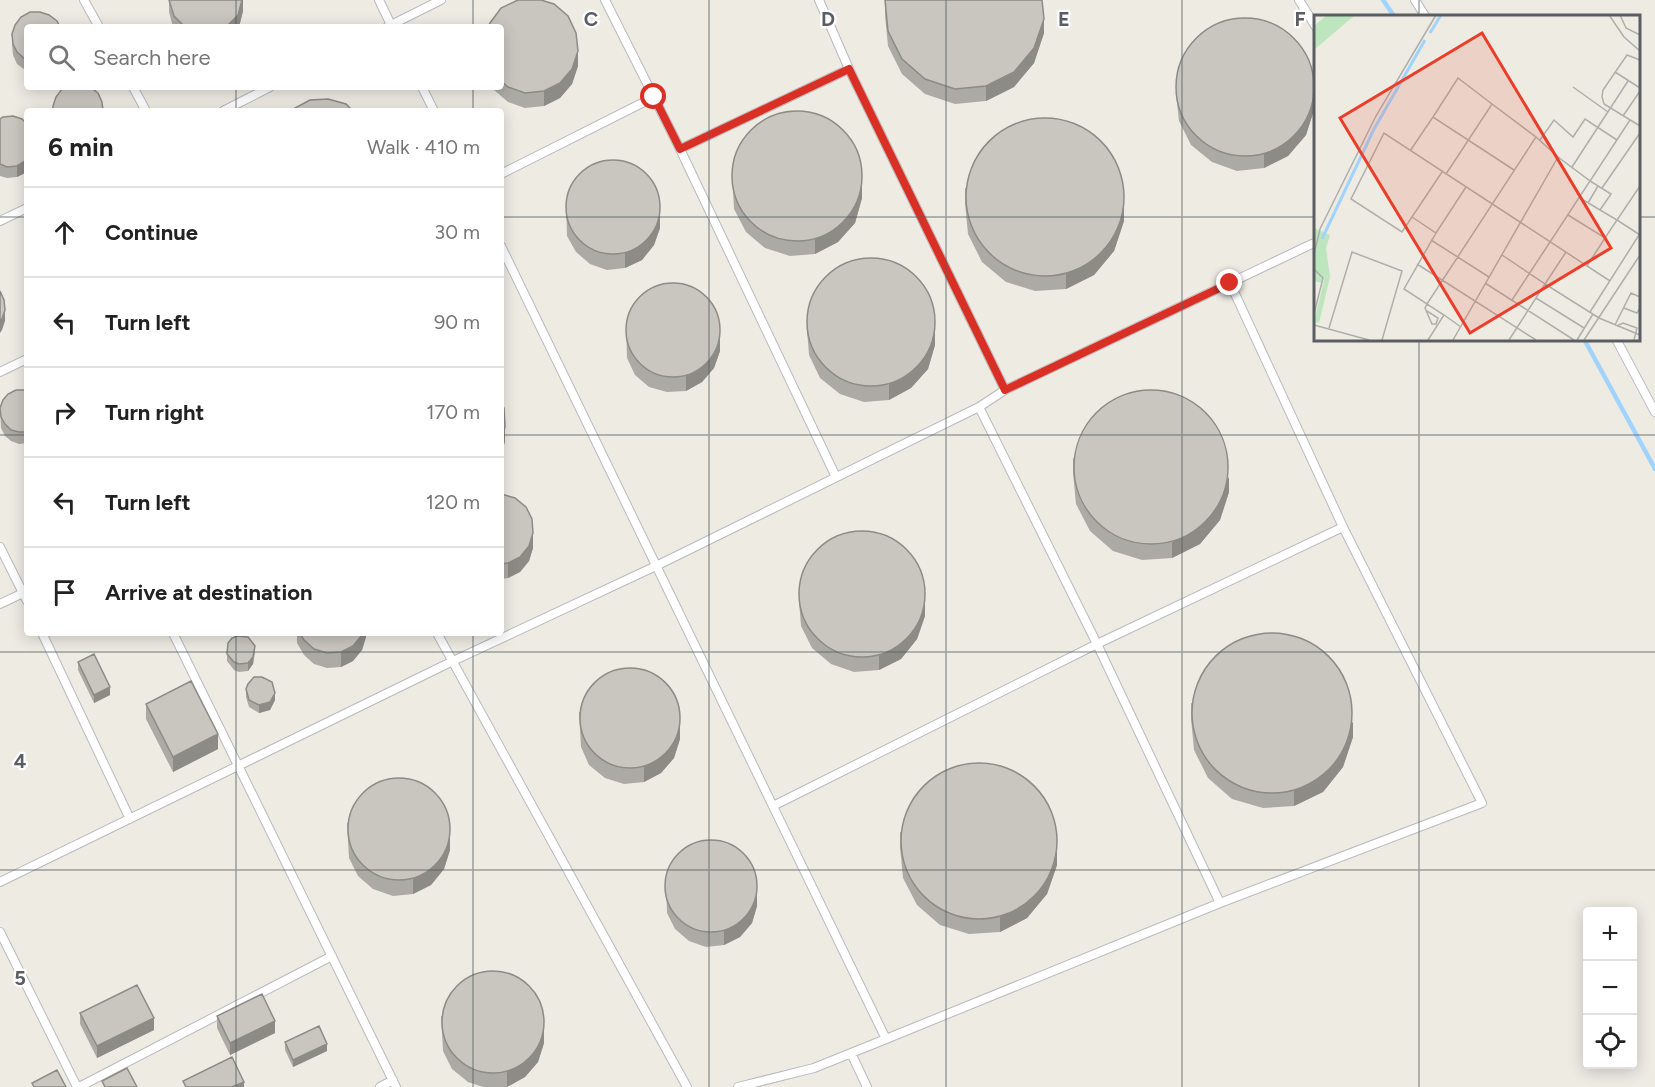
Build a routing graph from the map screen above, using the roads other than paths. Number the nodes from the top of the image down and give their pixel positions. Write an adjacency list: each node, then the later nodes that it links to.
1 (84, 0): 9 (lane)
2 (379, 0): 10 (lane)
3 (441, 0): 11 (lane)
4 (605, 0): 17 (lane)
5 (819, 0): 13 (lane)
6 (1299, 0): 12 (lane)
7 (1414, 0): 8 (lane)
8 (1424, 15)
9 (97, 24)
10 (389, 24)
11 (394, 24)
12 (1314, 24)
13 (849, 69): 21 (lane); 31 (lane)
14 (135, 90): 18 (lane)
15 (264, 90): 19 (lane)
16 (424, 90): 20 (lane)
17 (654, 97): 21 (lane); 22 (lane)
18 (144, 108)
19 (229, 108)
20 (432, 108)
21 (680, 149): 34 (lane)
22 (504, 172)
23 (24, 209): 24 (lane)
24 (0, 221)
25 (1314, 243): 27 (lane)
26 (504, 252): 37 (lane)
27 (1230, 283): 31 (lane); 35 (lane)
28 (1617, 340): 33 (lane)
29 (24, 360): 30 (lane)
30 (0, 372)
31 (1005, 390): 32 (lane)
32 (979, 407): 34 (lane); 44 (lane)
33 (1655, 412)
34 (836, 477): 37 (lane)
35 (1343, 526): 44 (lane); 50 (lane)
36 (0, 547): 38 (lane)
37 (656, 566): 45 (lane); 47 (lane)
38 (24, 591)
39 (24, 596): 40 (lane)
40 (0, 604)
41 (43, 636): 48 (lane)
42 (174, 636): 46 (lane)
43 (439, 636): 45 (lane)
44 (1097, 645): 47 (lane); 50 (lane)
45 (453, 661): 46 (lane); 58 (lane)
46 (237, 767): 48 (lane); 52 (lane)
47 (773, 806): 53 (lane)
48 (130, 819): 49 (lane)
49 (0, 882)
50 (1220, 903): 53 (lane)
51 (0, 932): 56 (lane)
52 (332, 956): 55 (lane); 56 (lane)
53 (886, 1039): 54 (lane)
54 (851, 1053): 59 (lane); 60 (lane)
55 (394, 1084): 57 (lane)
56 (78, 1087)
57 (380, 1087)
58 (687, 1087)
59 (738, 1087)
60 (867, 1087)

